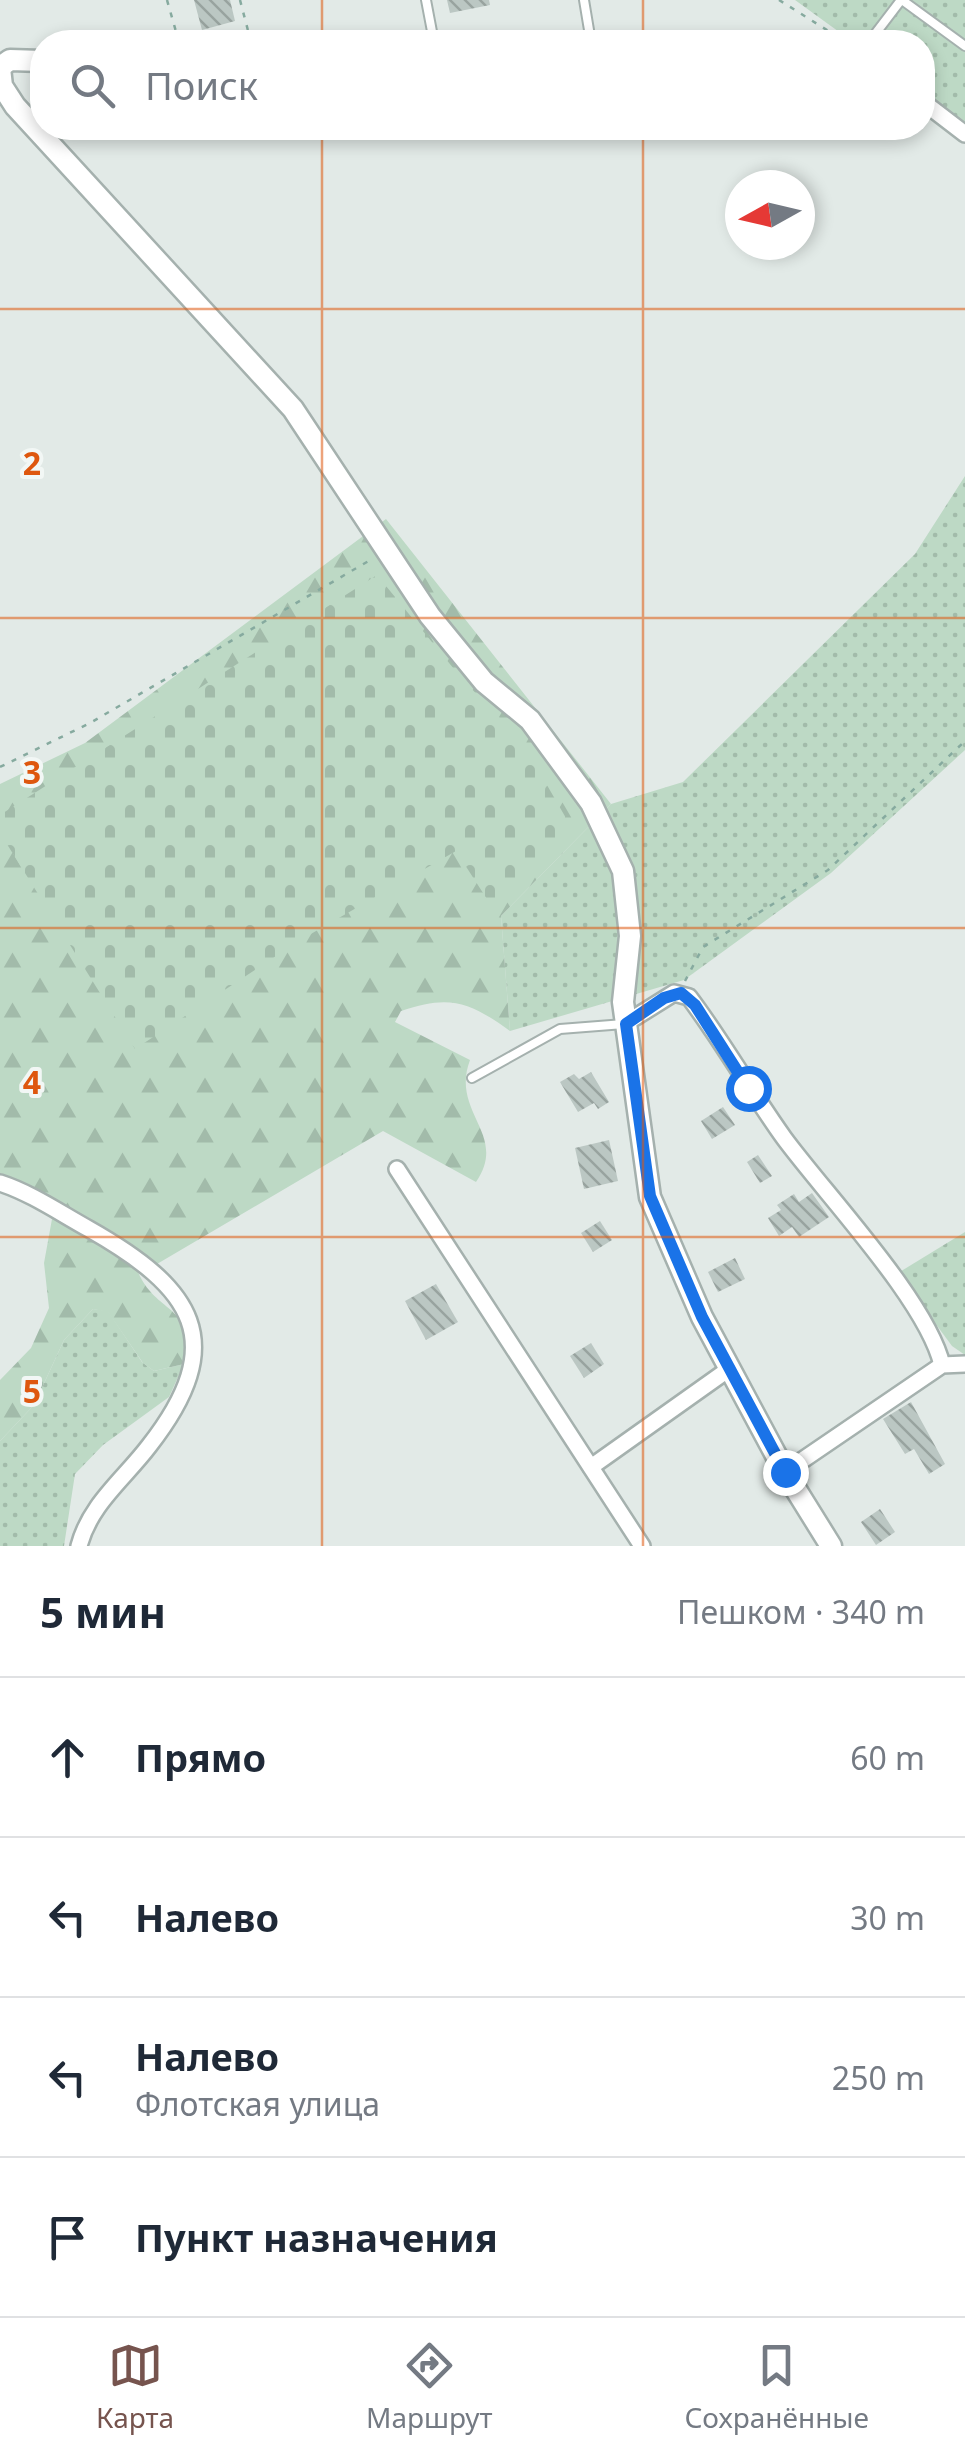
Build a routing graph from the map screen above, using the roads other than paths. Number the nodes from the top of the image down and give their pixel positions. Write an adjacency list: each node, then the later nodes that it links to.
1 (426, 0): 4 (lane)
2 (584, 0): 5 (lane)
3 (902, 0): 6 (lane); 7 (lane)
4 (432, 30)
5 (589, 30)
6 (878, 30)
7 (965, 46)
8 (30, 61): 9 (street)
9 (0, 67): 11 (street)
10 (935, 110): 12 (street)
11 (30, 124)
12 (965, 134)
13 (45, 140): 14 (street)
14 (626, 1024): 15 (lane); 19 (street); 20 (street)
15 (472, 1078)
16 (397, 1169): 21 (street)
17 (0, 1183): 23 (street)
18 (965, 1364): 19 (street)
19 (942, 1366): 22 (street)
20 (730, 1369): 21 (street); 22 (street)
21 (591, 1467): 24 (street)
22 (785, 1472): 25 (street)
23 (79, 1546)
24 (642, 1546)
25 (831, 1546)

